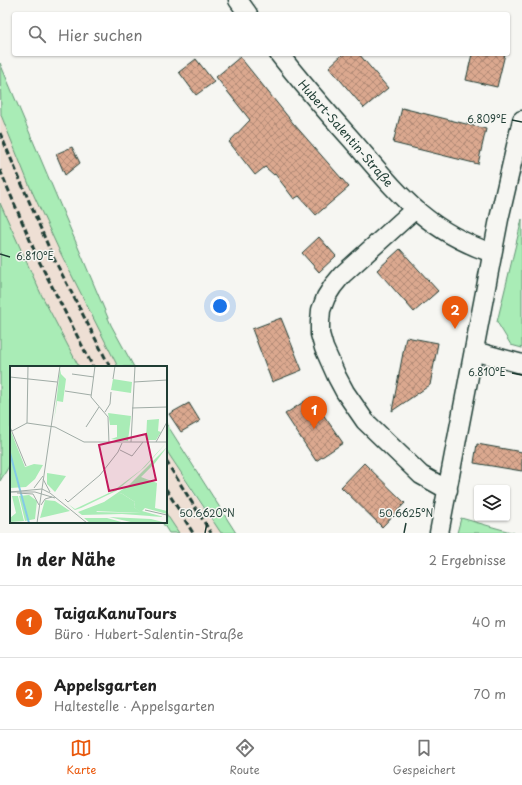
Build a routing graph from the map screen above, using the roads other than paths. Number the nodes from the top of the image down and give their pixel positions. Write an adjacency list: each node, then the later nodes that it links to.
1 (238, 0): 2 (street)
2 (247, 12)
3 (281, 56): 5 (street, Hubert-Salentin-Straße)
4 (522, 120): 6 (street)
5 (414, 210): 6 (street, Hubert-Salentin-Straße); 9 (street)
6 (492, 253): 7 (street)
7 (474, 351): 8 (street); 9 (street)
8 (522, 364)
9 (448, 490): 10 (street)
10 (439, 533)

